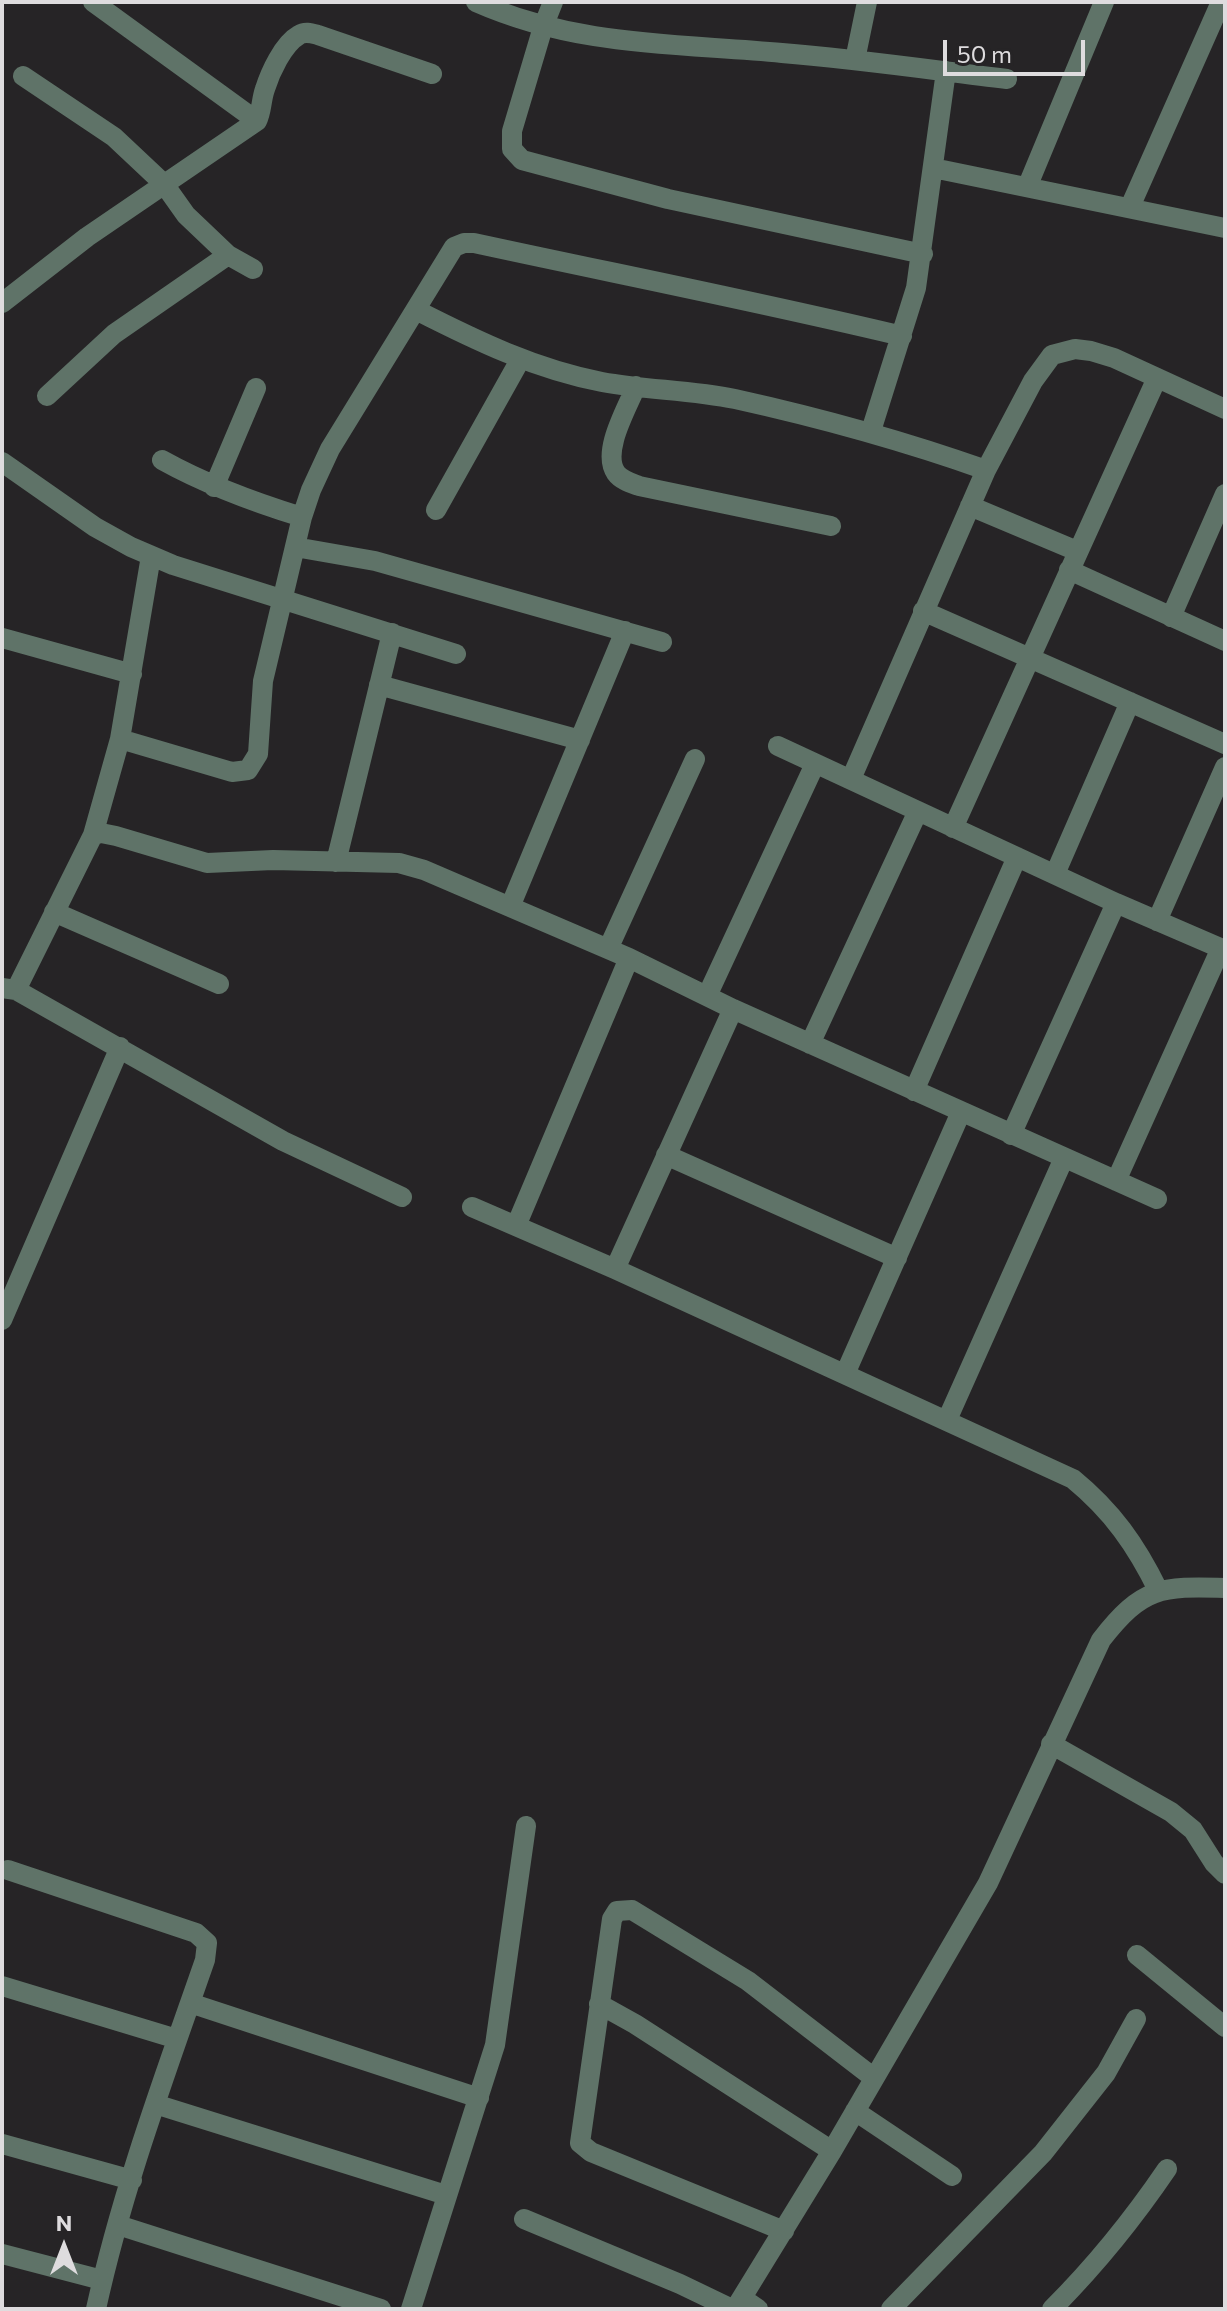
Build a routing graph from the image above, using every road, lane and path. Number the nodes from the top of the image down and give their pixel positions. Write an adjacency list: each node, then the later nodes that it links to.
1 (93, 2): 13 (street)
2 (476, 2): 7 (street)
3 (553, 2): 7 (street)
4 (867, 2): 8 (street)
5 (1104, 2): 16 (street)
6 (1221, 2): 17 (street)
7 (543, 27): 8 (street); 19 (street)
8 (855, 60): 9 (street)
9 (946, 71): 12 (street); 14 (street)
10 (432, 74): 13 (street)
11 (23, 76): 15 (street)
12 (1007, 79)
13 (257, 121): 15 (street)
14 (933, 168): 16 (street); 19 (street)
15 (164, 184): 20 (street); 22 (street)
16 (1028, 185): 17 (street)
17 (1130, 207): 18 (street)
18 (1225, 228)
19 (923, 254): 24 (street)
20 (228, 255): 21 (street); 29 (street)
21 (253, 269)
22 (2, 303)
23 (416, 310): 24 (street); 25 (street); 39 (street)
24 (902, 336): 31 (street)
25 (520, 360): 27 (street); 38 (street)
26 (1157, 378): 30 (street); 34 (street); 43 (street)
27 (636, 386): 31 (street); 40 (street)
28 (256, 388): 35 (street)
29 (47, 396)
30 (1225, 409)
31 (871, 431): 34 (street)
32 (162, 460): 35 (street)
33 (2, 462): 42 (street)
34 (986, 470): 37 (street)
35 (214, 487): 39 (street)
36 (1225, 494): 46 (street)
37 (970, 506): 43 (street); 45 (street)
38 (436, 510)
39 (302, 517): 41 (street)
40 (831, 526)
41 (295, 547): 44 (street); 47 (street)
42 (151, 556): 44 (street); 54 (street)
43 (1073, 561): 46 (street); 53 (street)
44 (282, 598): 48 (street); 57 (street)
45 (923, 611): 53 (street); 64 (street)
46 (1171, 617): 50 (street)
47 (625, 631): 51 (street); 58 (street)
48 (392, 633): 52 (street); 55 (street)
49 (2, 638): 54 (street)
50 (1225, 641)
51 (662, 642)
52 (456, 654)
53 (1029, 657): 56 (street); 66 (street)
54 (132, 674): 57 (street)
55 (379, 685): 58 (street); 69 (street)
56 (1130, 702): 59 (street); 70 (street)
57 (120, 739): 67 (street)
58 (580, 740): 72 (street)
59 (1225, 744)
60 (778, 746): 62 (street)
61 (695, 759): 75 (street)
62 (815, 764): 64 (street); 80 (street)
63 (1225, 767): 74 (street)
64 (851, 779): 65 (street)
65 (918, 811): 66 (street); 82 (street)
66 (953, 828): 68 (street)
67 (93, 835): 69 (street); 73 (street)
68 (1017, 857): 70 (street); 84 (street)
69 (336, 862): 72 (street)
70 (1055, 874): 71 (street)
71 (1116, 903): 74 (street); 86 (street)
72 (510, 907): 75 (street)
73 (54, 912): 78 (street); 79 (street)
74 (1157, 921): 76 (street)
75 (608, 949): 77 (street)
76 (1223, 949): 89 (street)
77 (629, 958): 80 (street); 93 (street)
78 (219, 984)
79 (9, 989): 83 (street)
80 (707, 996): 81 (street)
81 (733, 1009): 82 (street); 87 (street)
82 (810, 1044): 84 (street)
83 (120, 1047): 90 (street); 96 (street)
84 (914, 1091): 85 (street)
85 (961, 1112): 86 (street); 94 (street)
86 (1011, 1135): 88 (street)
87 (666, 1155): 94 (street); 95 (street)
88 (1064, 1158): 89 (street); 98 (street)
89 (1116, 1181): 91 (street)
90 (402, 1197)
91 (1157, 1199)
92 (472, 1207): 93 (street)
93 (516, 1226): 95 (street)
94 (897, 1258): 97 (street)
95 (615, 1269): 97 (street)
96 (2, 1320)
97 (845, 1374): 98 (street)
98 (947, 1420): 100 (street)
99 (1225, 1588): 100 (street)
100 (1158, 1590): 101 (street)
101 (1051, 1744): 104 (street); 112 (street)
102 (526, 1826): 113 (street)
103 (8, 1870): 107 (street)
104 (1225, 1874)
105 (1137, 1955): 110 (street)
106 (2, 1986): 111 (street)
107 (190, 2003): 111 (street); 113 (street)
108 (599, 2004): 112 (street); 117 (street); 124 (street)
109 (1136, 2019): 131 (street)
110 (1225, 2027)
111 (177, 2039): 114 (street)
112 (874, 2078): 115 (street)
113 (479, 2098): 121 (street)
114 (155, 2104): 120 (street); 121 (street)
115 (855, 2111): 117 (street); 119 (street)
116 (2, 2144): 120 (street)
117 (832, 2151): 124 (street)
118 (1167, 2169): 132 (street)
119 (952, 2176)
120 (132, 2180): 123 (street)
121 (446, 2195): 130 (street)
122 (524, 2219): 127 (street)
123 (118, 2225): 126 (street); 129 (street)
124 (784, 2231): 127 (street)
125 (2, 2254): 126 (street)
126 (102, 2280): 128 (street)
127 (742, 2306)
128 (96, 2309)
129 (381, 2309)
130 (411, 2309)
131 (891, 2309)
132 (1052, 2309)

